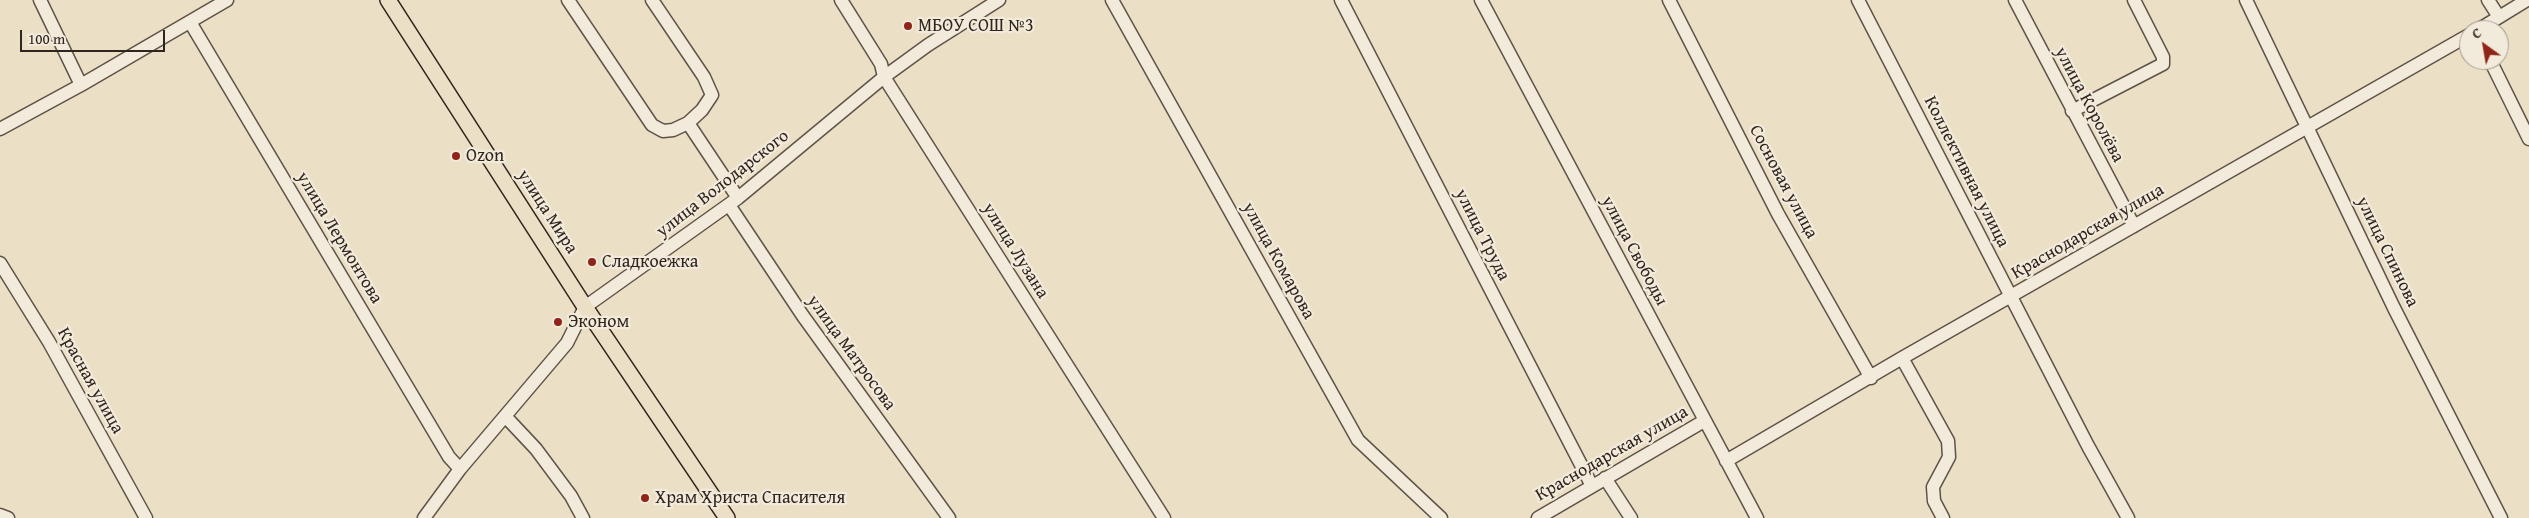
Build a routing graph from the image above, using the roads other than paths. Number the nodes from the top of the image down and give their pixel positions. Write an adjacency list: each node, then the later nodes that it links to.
1 (40, 0): 24 (street)
2 (227, 0): 20 (street)
3 (388, 0): 34 (main road, улица Мира)
4 (568, 0): 26 (street)
5 (652, 0): 26 (street)
6 (841, 0): 23 (street, улица Лузана)
7 (999, 0): 23 (street, улица Володарского)
8 (1112, 0): 51 (street, улица Комарова)
9 (1342, 0): 42 (street, улица Труда)
10 (1481, 0): 38 (street, улица Свободы)
11 (1670, 0): 36 (street, Сосновая улица)
12 (1858, 0): 33 (street, Коллективная улица)
13 (2015, 0): 25 (street, улица Королёва)
14 (2134, 0): 25 (street)
15 (2246, 0): 27 (street, улица Спинова)
16 (2488, 0): 18 (street)
17 (2527, 0): 18 (street)
18 (2499, 18): 19 (street)
19 (2496, 20)
20 (190, 22): 24 (street); 40 (street, улица Лермонтова)
21 (2459, 41): 27 (street, Краснодарская улица)
22 (2495, 70): 29 (street)
23 (884, 77): 30 (street, улица Володарского); 50 (street, улица Лузана)
24 (81, 85): 28 (street)
25 (2072, 110): 31 (street, улица Королёва)
26 (688, 123): 30 (street, улица Матросова)
27 (2307, 128): 31 (street, Краснодарская улица); 57 (street, улица Спинова)
28 (0, 129)
29 (2529, 139)
30 (734, 202): 34 (street, улица Володарского); 49 (street, улица Матросова)
31 (2134, 226): 33 (street, Краснодарская улица)
32 (0, 263): 46 (street, Красная улица)
33 (2011, 296): 35 (street, Краснодарская улица); 56 (street, Коллективная улица)
34 (586, 307): 37 (street, улица Володарского); 48 (main road, улица Мира)
35 (1902, 358): 36 (street, Краснодарская улица); 55 (street)
36 (1871, 378): 39 (street, Краснодарская улица)
37 (505, 416): 40 (street, улица Володарского); 47 (street)
38 (1704, 421): 39 (street, улица Свободы); 41 (street, Краснодарская улица)
39 (1726, 462): 54 (street, улица Свободы)
40 (460, 469): 44 (street, улица Володарского)
41 (1605, 478): 42 (street, Краснодарская улица); 53 (street)
42 (1592, 486): 52 (street, Краснодарская улица)
43 (0, 515): 45 (street)
44 (427, 517)
45 (8, 518)
46 (146, 518)
47 (583, 518)
48 (727, 518)
49 (949, 518)
50 (1164, 518)
51 (1441, 518)
52 (1538, 518)
53 (1631, 518)
54 (1756, 518)
55 (1943, 518)
56 (2128, 518)
57 (2501, 518)

